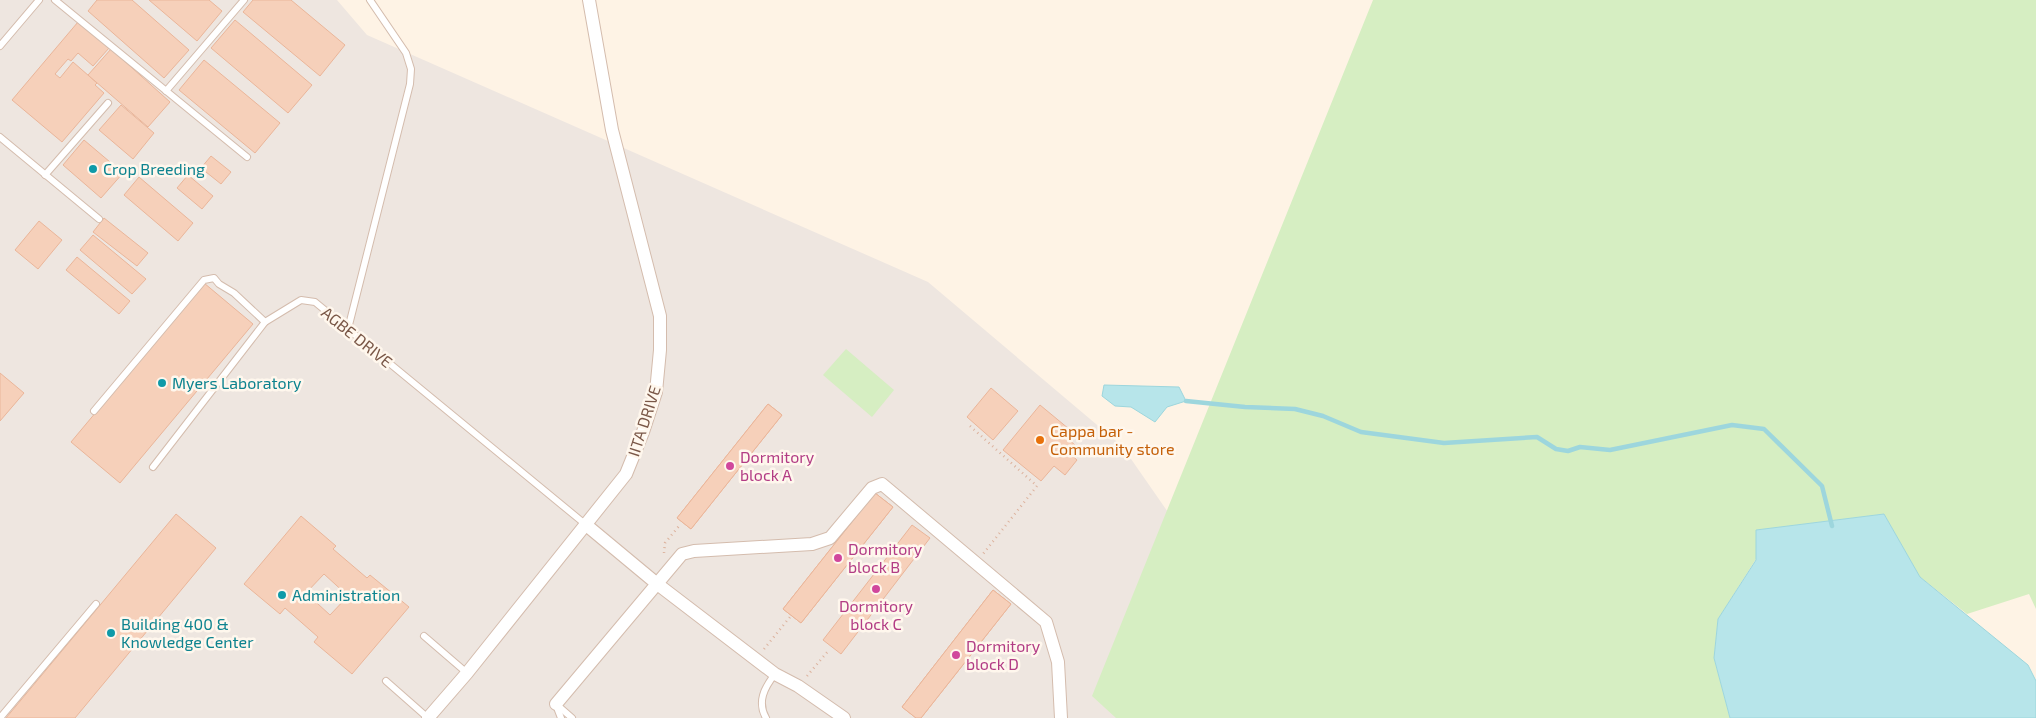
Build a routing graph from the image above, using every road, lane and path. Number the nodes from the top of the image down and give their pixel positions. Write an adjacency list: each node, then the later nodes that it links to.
1 (39, 0): 6 (lane)
2 (55, 0): 7 (lane)
3 (244, 0): 7 (lane)
4 (370, 0): 14 (lane)
5 (589, 0): 18 (street, IITA DRIVE)
6 (0, 46)
7 (166, 91): 10 (lane)
8 (108, 103): 11 (lane)
9 (0, 137): 11 (lane)
10 (247, 157)
11 (45, 175): 12 (lane)
12 (99, 219)
13 (265, 322): 14 (lane, AGBE DRIVE); 15 (lane); 17 (lane, AGBE DRIVE)
14 (348, 329): 18 (lane, AGBE DRIVE)
15 (94, 411)
16 (970, 426): 20 (path)
17 (153, 467)
18 (585, 524): 22 (street); 28 (street, IITA DRIVE)
19 (679, 526): 21 (path)
20 (976, 563): 21 (street); 39 (street)
21 (670, 566): 22 (street)
22 (656, 583): 27 (street); 32 (street)
23 (96, 604): 33 (lane)
24 (790, 617): 27 (path)
25 (424, 636): 28 (lane)
26 (829, 650): 31 (path)
27 (756, 658): 29 (street)
28 (466, 673): 34 (street, IITA DRIVE)
29 (774, 674): 31 (street); 37 (lane)
30 (386, 681): 34 (lane)
31 (798, 686): 38 (street)
32 (556, 704): 35 (lane); 36 (lane)
33 (0, 718)
34 (428, 718)
35 (561, 718)
36 (572, 718)
37 (766, 718)
38 (844, 718)
39 (1061, 718)

